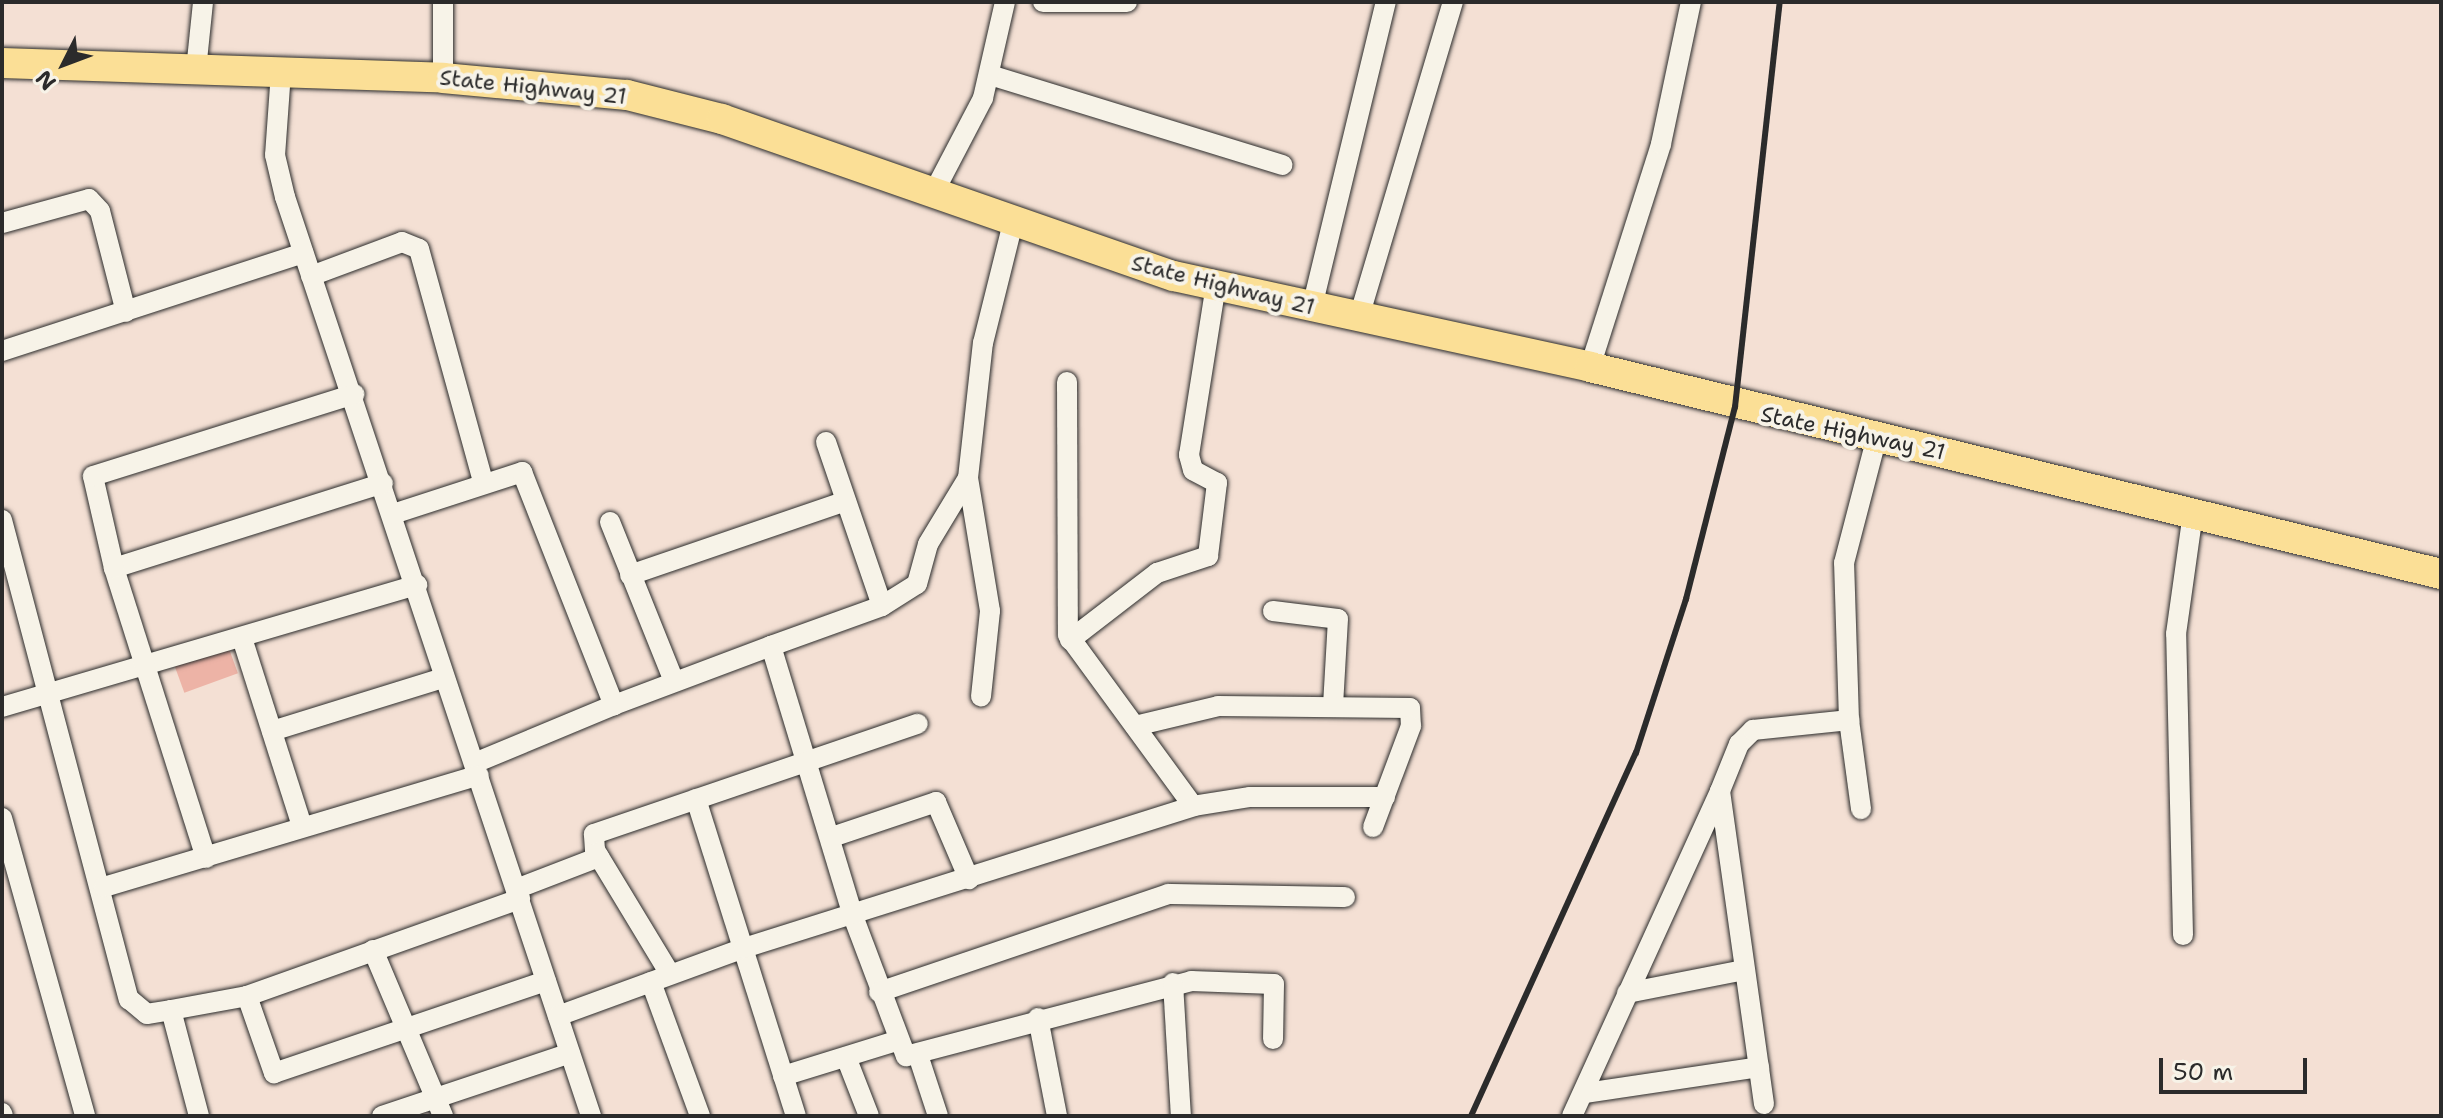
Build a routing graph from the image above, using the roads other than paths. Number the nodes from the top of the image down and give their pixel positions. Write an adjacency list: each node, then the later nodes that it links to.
1 (203, 2): 10 (street)
2 (443, 2): 13 (street)
3 (1005, 2): 12 (street)
4 (1043, 2): 5 (street)
5 (1127, 2)
6 (1386, 2): 21 (street)
7 (1453, 2): 23 (street)
8 (1691, 2): 25 (street)
9 (2, 63): 10 (highway, State Highway 21)
10 (196, 70): 11 (highway, State Highway 21)
11 (281, 72): 13 (highway, State Highway 21); 18 (street)
12 (990, 75): 14 (street); 15 (street)
13 (443, 78): 15 (highway, State Highway 21)
14 (1282, 165)
15 (935, 190): 17 (highway, State Highway 21)
16 (2, 223): 22 (street)
17 (1013, 223): 20 (highway, State Highway 21); 30 (street)
18 (303, 253): 19 (street); 22 (street)
19 (311, 276): 27 (street); 31 (street)
20 (1216, 285): 21 (highway, State Highway 21); 45 (street)
21 (1312, 307): 23 (highway, State Highway 21)
22 (126, 312): 24 (street)
23 (1359, 317): 25 (highway, State Highway 21)
24 (2, 351)
25 (1590, 367): 28 (highway, State Highway 21)
26 (1067, 382): 45 (street)
27 (354, 394): 32 (street); 38 (street)
28 (1877, 436): 34 (highway, State Highway 21); 55 (street)
29 (826, 442): 33 (street)
30 (968, 478): 42 (street); 51 (street)
31 (483, 482): 35 (street); 52 (street)
32 (383, 483): 35 (street); 38 (street)
33 (846, 501): 40 (street); 42 (street)
34 (2193, 513): 39 (highway, State Highway 21); 77 (street)
35 (393, 514): 41 (street)
36 (2, 520): 50 (street)
37 (610, 522): 40 (street)
38 (114, 568): 47 (street)
39 (2441, 574)
40 (630, 575): 49 (street)
41 (417, 585): 44 (street); 48 (street)
42 (882, 606): 46 (street)
43 (1273, 611): 53 (street)
44 (242, 638): 47 (street); 58 (street)
45 (1070, 640): 57 (street)
46 (771, 646): 49 (street); 59 (street)
47 (145, 670): 50 (street); 71 (street)
48 (443, 678): 58 (street); 60 (street)
49 (674, 681): 52 (street)
50 (52, 695): 54 (street); 73 (street)
51 (981, 697)
52 (614, 705): 60 (street)
53 (1333, 706): 57 (street); 62 (street)
54 (2, 707)
55 (1849, 720): 61 (street); 65 (street)
56 (918, 724): 59 (street)
57 (1135, 726): 64 (street)
58 (272, 731): 67 (street)
59 (809, 761): 63 (street); 69 (street)
60 (477, 769): 67 (street); 74 (street)
61 (1720, 791): 80 (street); 85 (street)
62 (1385, 797): 64 (street); 68 (street)
63 (696, 799): 70 (street); 78 (street)
64 (1193, 806): 72 (street)
65 (1861, 809)
66 (2, 818): 101 (street)
67 (302, 826): 71 (street)
68 (1373, 827)
69 (832, 837): 72 (street); 76 (street)
70 (599, 857): 74 (street); 81 (street)
71 (206, 858): 73 (street)
72 (969, 879): 76 (street)
73 (104, 887): 87 (street)
74 (518, 894): 79 (street); 82 (street)
75 (1345, 897): 84 (street)
76 (853, 916): 78 (street); 84 (street)
77 (2183, 935)
78 (744, 948): 81 (street); 97 (street)
79 (373, 950): 86 (street); 90 (street)
80 (1744, 970): 85 (street); 96 (street)
81 (661, 978): 88 (street); 105 (street)
82 (546, 981): 88 (street); 90 (street)
83 (1173, 983): 89 (street); 91 (street); 110 (street)
84 (879, 992): 92 (street)
85 (1627, 993): 98 (street)
86 (247, 996): 87 (street); 90 (street)
87 (171, 1010): 102 (street)
88 (558, 1016): 93 (street)
89 (1038, 1018): 94 (street); 109 (street)
90 (406, 1030): 100 (street)
91 (1273, 1039)
92 (896, 1041): 94 (street); 95 (street)
93 (570, 1053): 100 (street); 104 (street)
94 (918, 1055): 108 (street)
95 (846, 1057): 97 (street); 107 (street)
96 (1759, 1067): 98 (street); 99 (street)
97 (783, 1076): 106 (street)
98 (1586, 1093): 111 (street)
99 (1764, 1104)
100 (440, 1108): 103 (street)
101 (85, 1116)
102 (199, 1116)
103 (382, 1116)
104 (591, 1116)
105 (700, 1116)
106 (796, 1116)
107 (869, 1116)
108 (938, 1116)
109 (1057, 1116)
110 (1181, 1116)
111 (1572, 1116)

